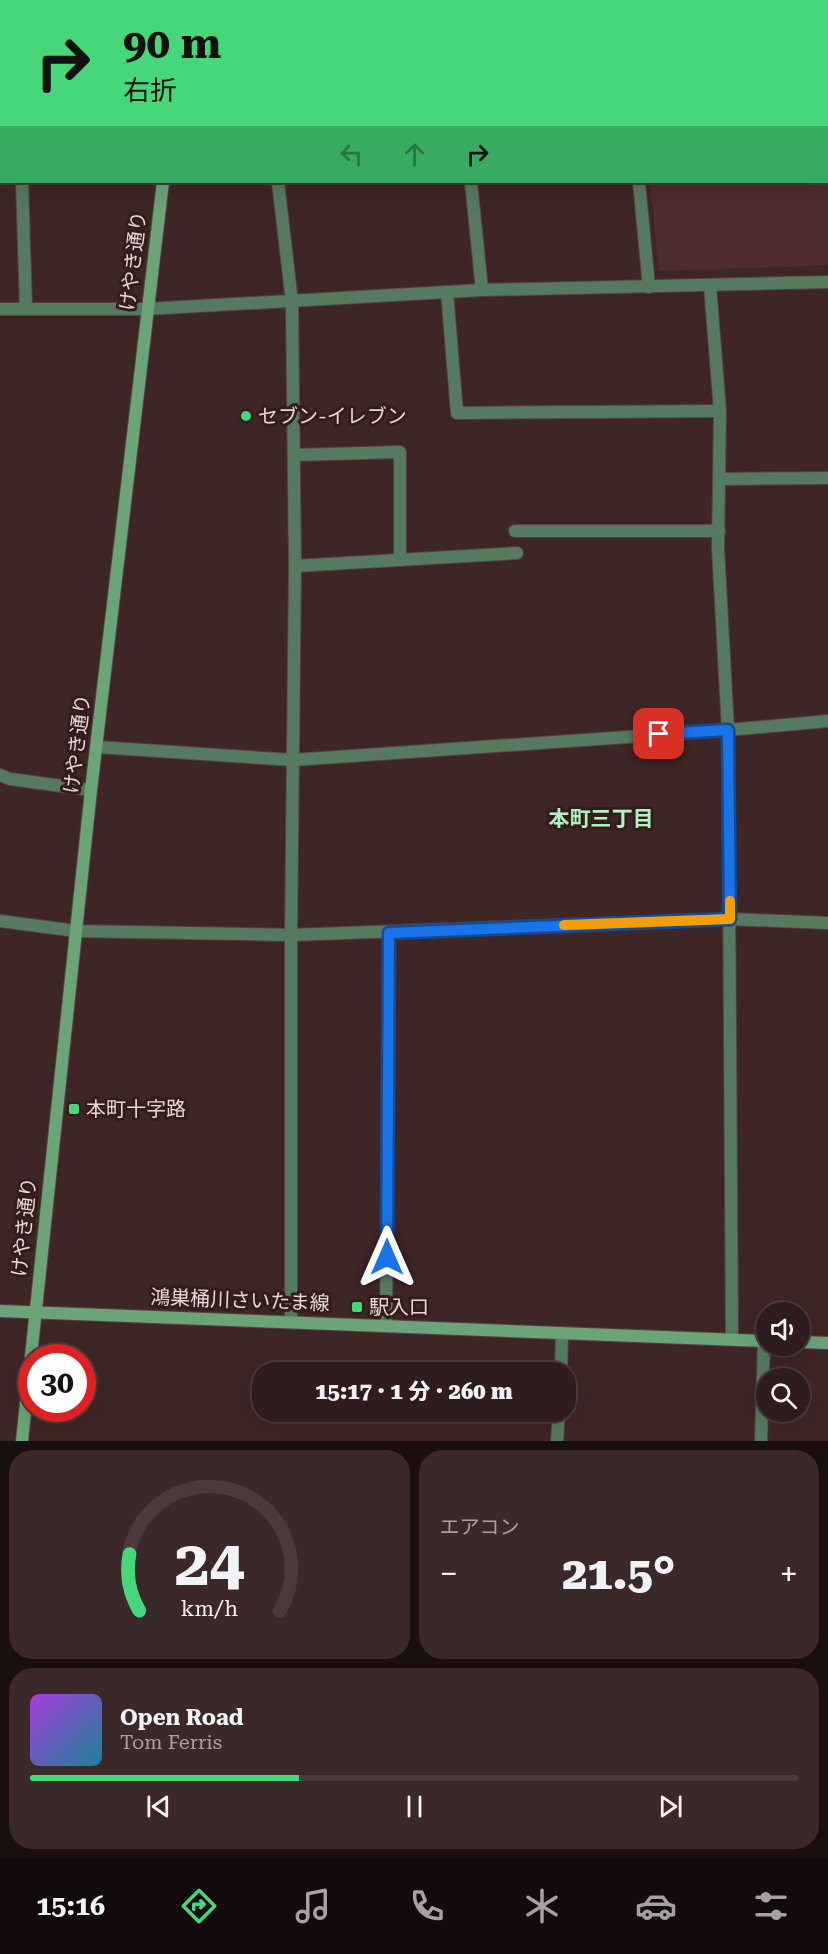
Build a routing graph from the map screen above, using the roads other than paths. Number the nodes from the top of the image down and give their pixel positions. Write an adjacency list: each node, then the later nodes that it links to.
1 (22, 183): 12 (street)
2 (163, 183): 14 (main road, けやき通り)
3 (278, 183): 11 (street)
4 (471, 183): 9 (street)
5 (639, 183): 8 (street)
6 (828, 282): 7 (street)
7 (710, 286): 8 (street); 15 (street)
8 (649, 287): 9 (street)
9 (482, 290): 10 (street)
10 (447, 292): 11 (street); 15 (street)
11 (292, 302): 14 (street); 16 (street)
12 (26, 308): 13 (street); 14 (street)
13 (0, 309)
14 (146, 309): 26 (main road, けやき通り)
15 (720, 411): 18 (street)
16 (294, 455): 22 (street); 23 (street)
17 (828, 478): 18 (street)
18 (720, 479): 20 (street)
19 (515, 531): 20 (street)
20 (718, 531): 25 (street)
21 (517, 553): 22 (street)
22 (400, 560): 23 (street)
23 (295, 566): 27 (street)
24 (828, 721): 25 (street)
25 (728, 730): 27 (street); 30 (street)
26 (97, 747): 27 (street); 29 (main road, けやき通り)
27 (293, 760): 35 (street)
28 (0, 775): 29 (street)
29 (91, 790): 33 (main road, けやき通り)
30 (730, 919): 32 (street); 34 (street); 41 (street)
31 (0, 921): 33 (street)
32 (828, 923)
33 (76, 931): 35 (street); 37 (main road, けやき通り)
34 (389, 933): 35 (street); 39 (street)
35 (291, 935): 38 (street)
36 (0, 1311): 37 (main road, 鴻巣桶川さいたま線)
37 (35, 1312): 38 (main road, 鴻巣桶川さいたま線); 48 (main road, けやき通り)
38 (291, 1322): 39 (main road, 鴻巣桶川さいたま線)
39 (386, 1326): 40 (main road, 鴻巣桶川さいたま線)
40 (562, 1333): 41 (main road, 鴻巣桶川さいたま線); 46 (street)
41 (732, 1339): 42 (main road, 鴻巣桶川さいたま線)
42 (756, 1340)
43 (810, 1342): 44 (main road)
44 (828, 1343)
45 (764, 1356): 50 (street)
46 (561, 1362)
47 (558, 1422): 49 (street)
48 (22, 1441)
49 (557, 1441)
50 (761, 1441)

